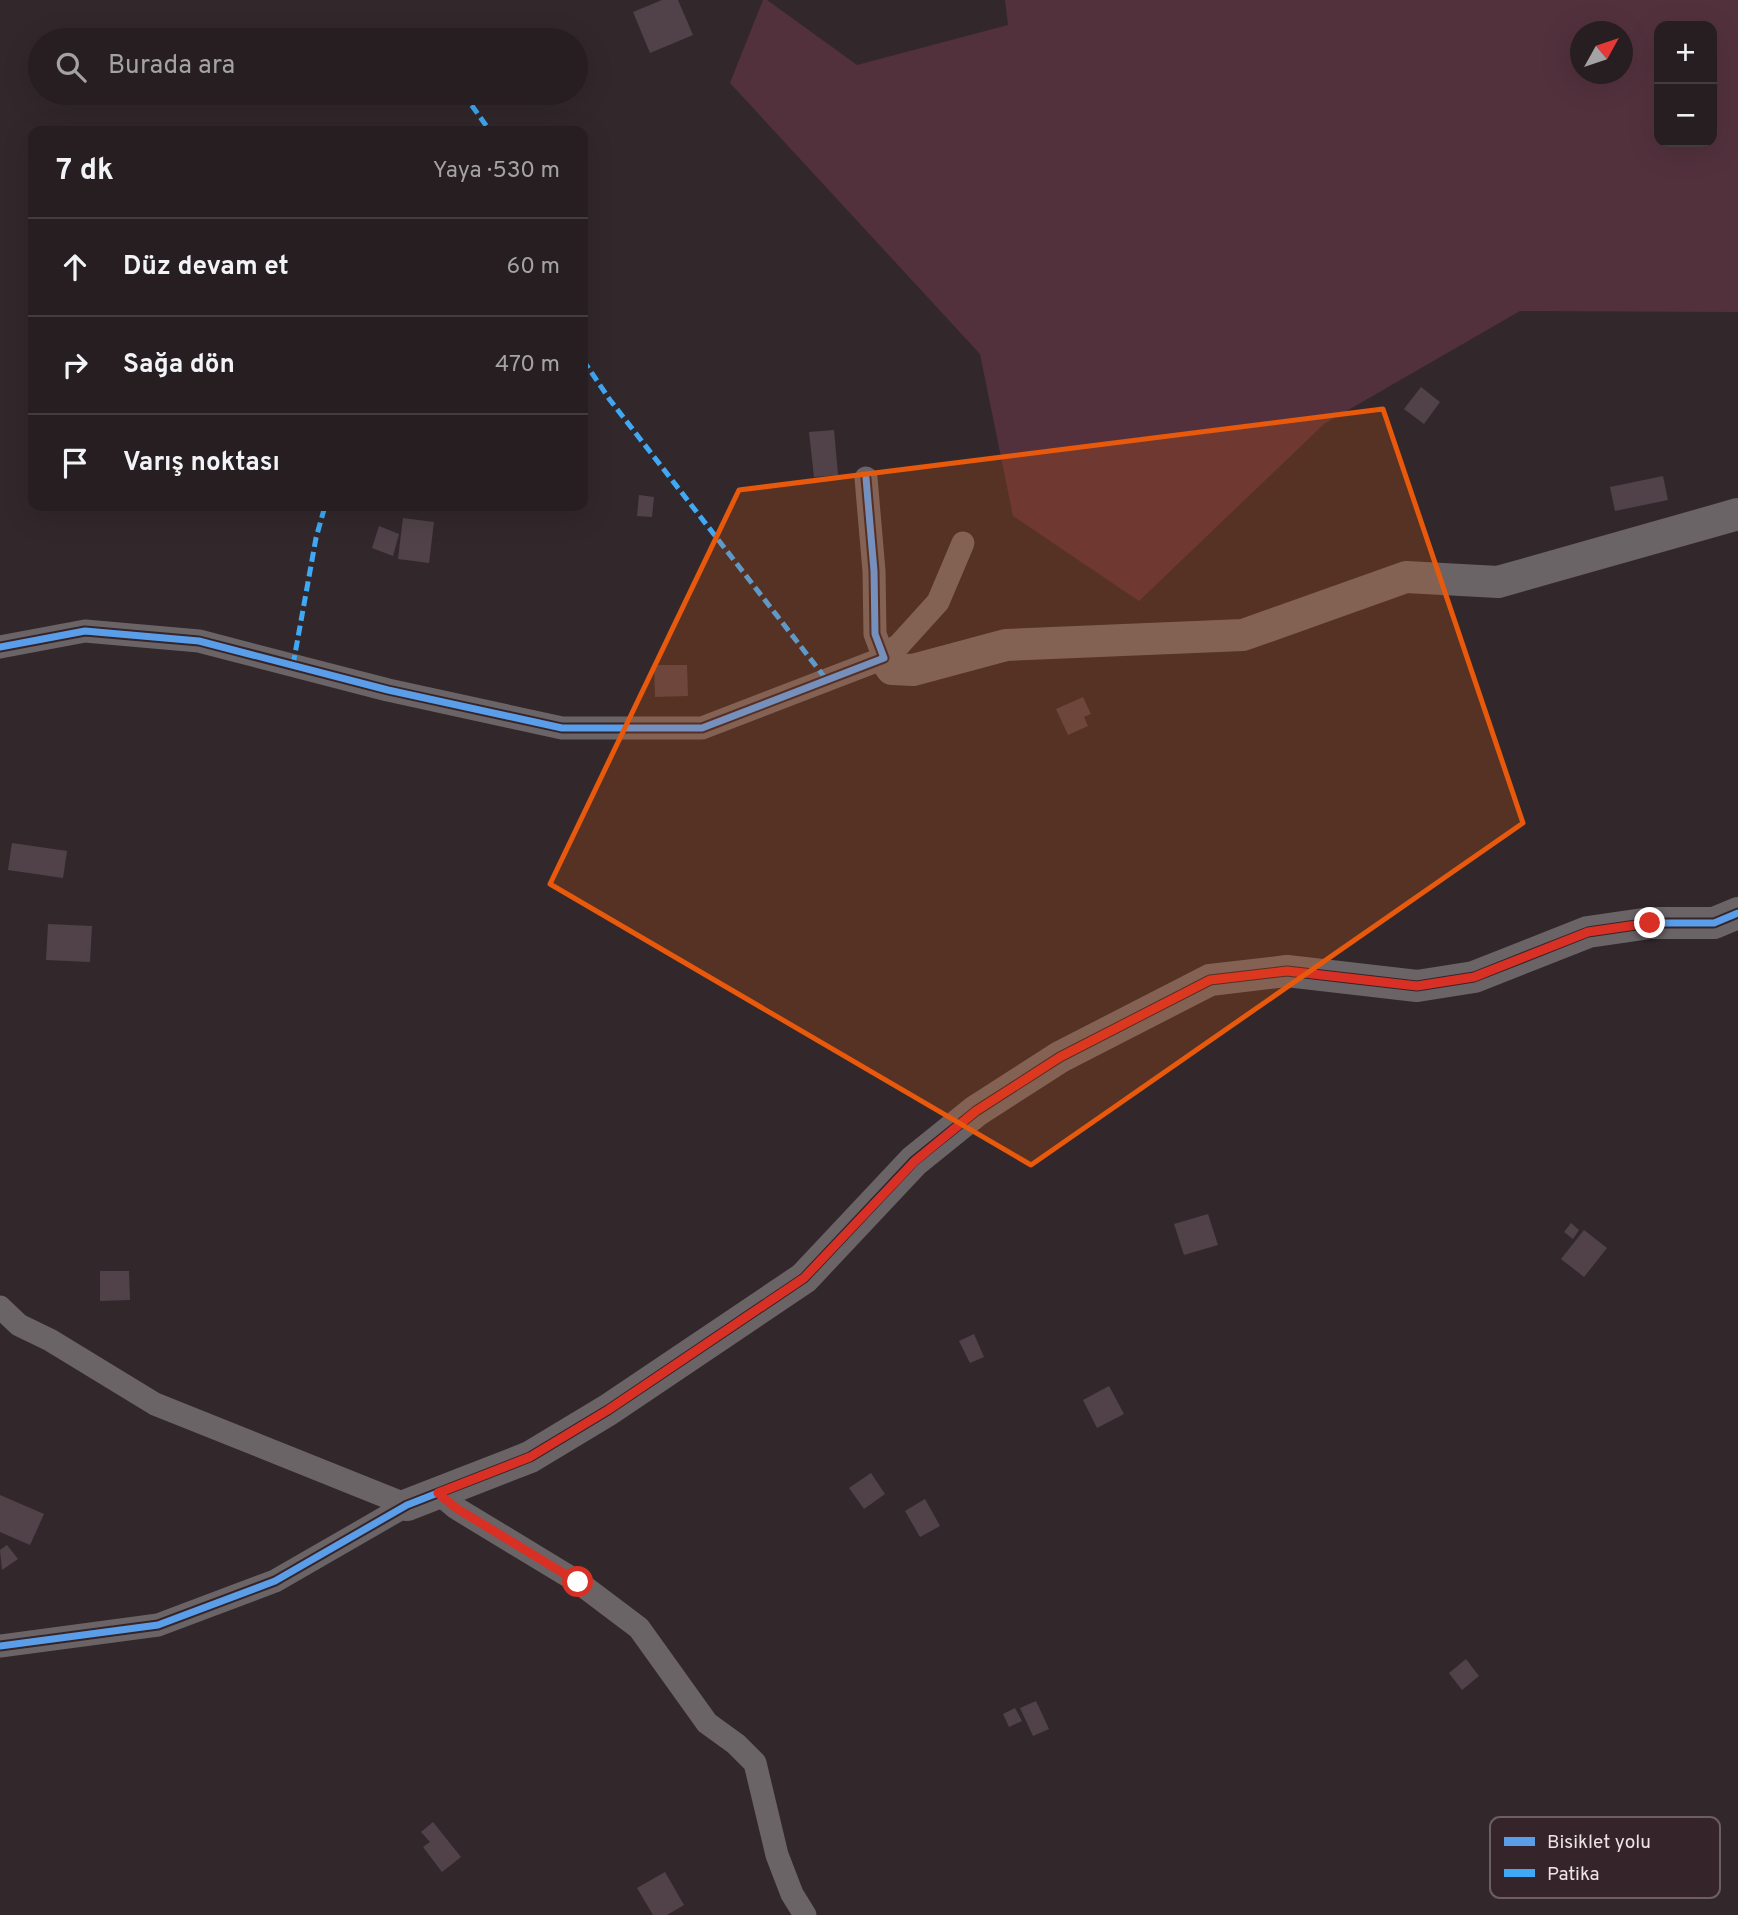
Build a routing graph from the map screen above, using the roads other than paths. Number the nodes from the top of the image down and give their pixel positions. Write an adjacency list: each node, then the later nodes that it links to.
1 (866, 478): 5 (street)
2 (1738, 514): 5 (street)
3 (963, 543): 5 (street)
4 (0, 647): 5 (street)
5 (883, 657)
6 (1738, 913): 8 (street)
7 (0, 1307): 9 (street)
8 (438, 1493): 9 (street); 11 (street)
9 (407, 1505): 10 (street)
10 (0, 1646)
11 (805, 1915)

